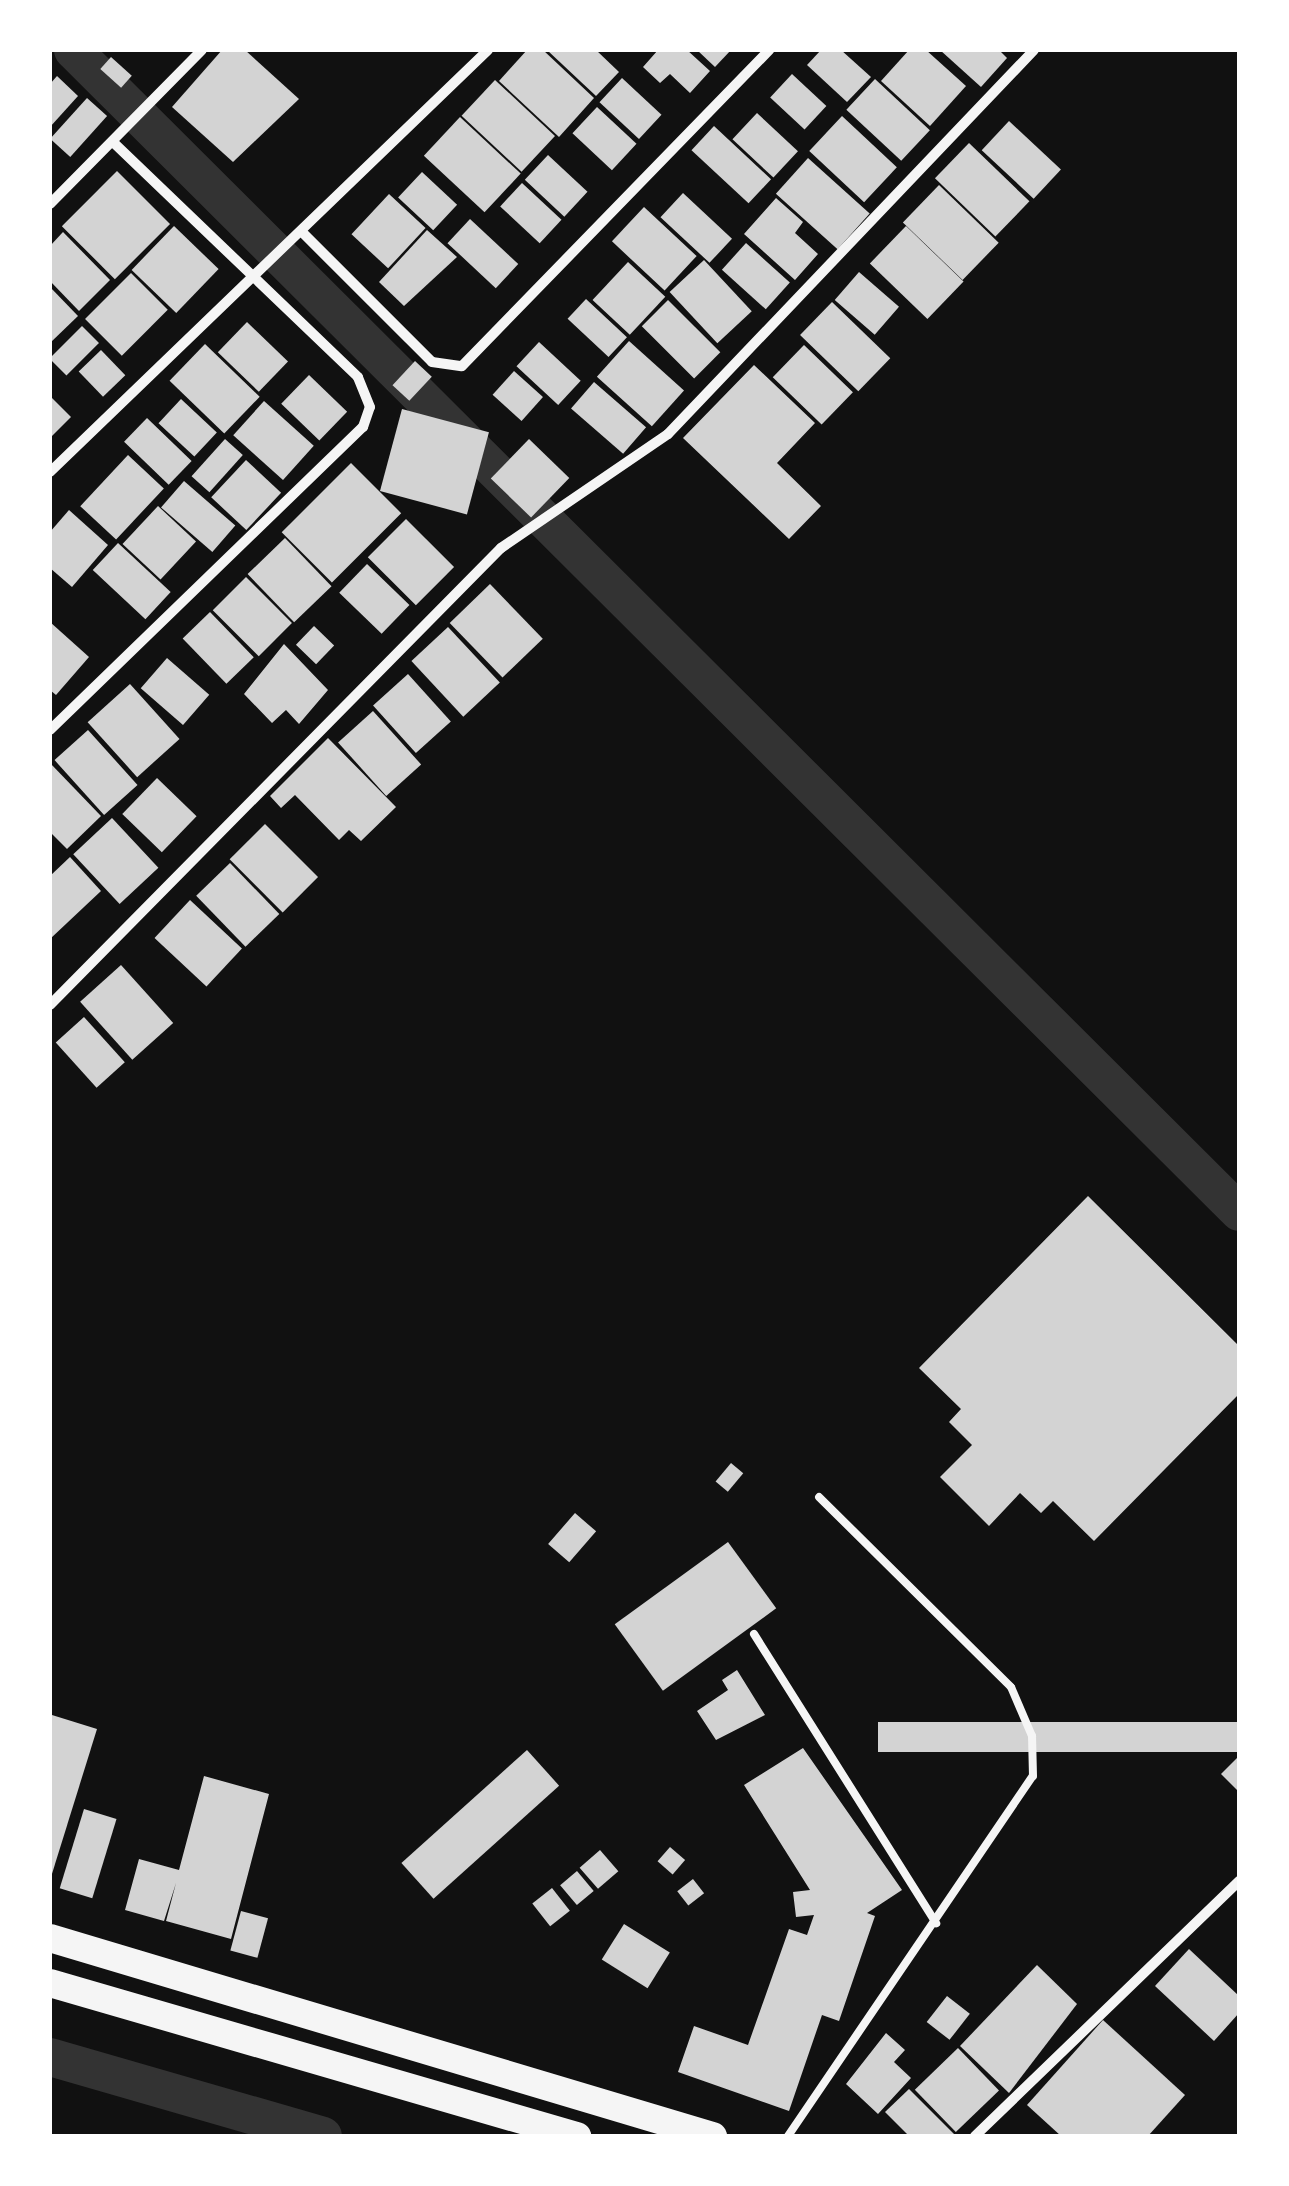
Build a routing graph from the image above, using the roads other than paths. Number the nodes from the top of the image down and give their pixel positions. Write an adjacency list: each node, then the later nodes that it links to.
1 (202, 50): 5 (street)
2 (488, 50): 7 (street)
3 (768, 50): 7 (street)
4 (1034, 50): 11 (street)
5 (118, 138): 6 (street); 8 (street)
6 (50, 204)
7 (297, 235): 8 (street)
8 (258, 272): 9 (street); 10 (street)
9 (50, 472)
10 (50, 730)
11 (50, 1005)
12 (818, 1497): 15 (lane)
13 (754, 1634): 15 (lane)
14 (1239, 1881): 21 (street)
15 (936, 1923): 20 (lane)
16 (50, 1938): 19 (highway)
17 (50, 1983): 18 (highway)
18 (577, 2136)
19 (713, 2136)
20 (788, 2136)
21 (974, 2136)

